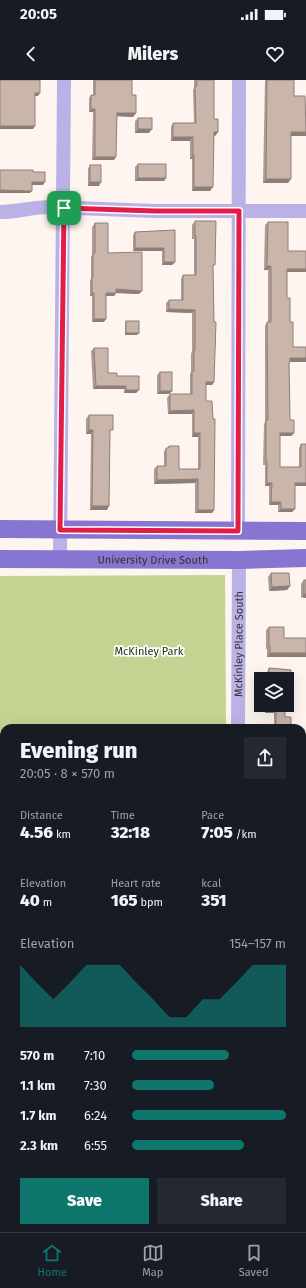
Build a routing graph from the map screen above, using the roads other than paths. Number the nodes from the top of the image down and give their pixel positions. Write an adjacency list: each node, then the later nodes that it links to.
1 (64, 80): 3 (street)
2 (239, 80): 4 (street)
3 (64, 208): 4 (street); 6 (street); 8 (street)
4 (239, 211): 5 (street); 9 (street)
5 (306, 211)
6 (0, 212)
7 (0, 530): 8 (main road)
8 (60, 530): 9 (main road); 13 (street)
9 (238, 531): 10 (main road)
10 (306, 531)
11 (306, 558): 14 (main road, University Drive South)
12 (0, 559): 13 (main road, University Drive South)
13 (60, 560): 14 (main road, University Drive South)
14 (238, 560): 15 (street, McKinley Place South)
15 (238, 724)

